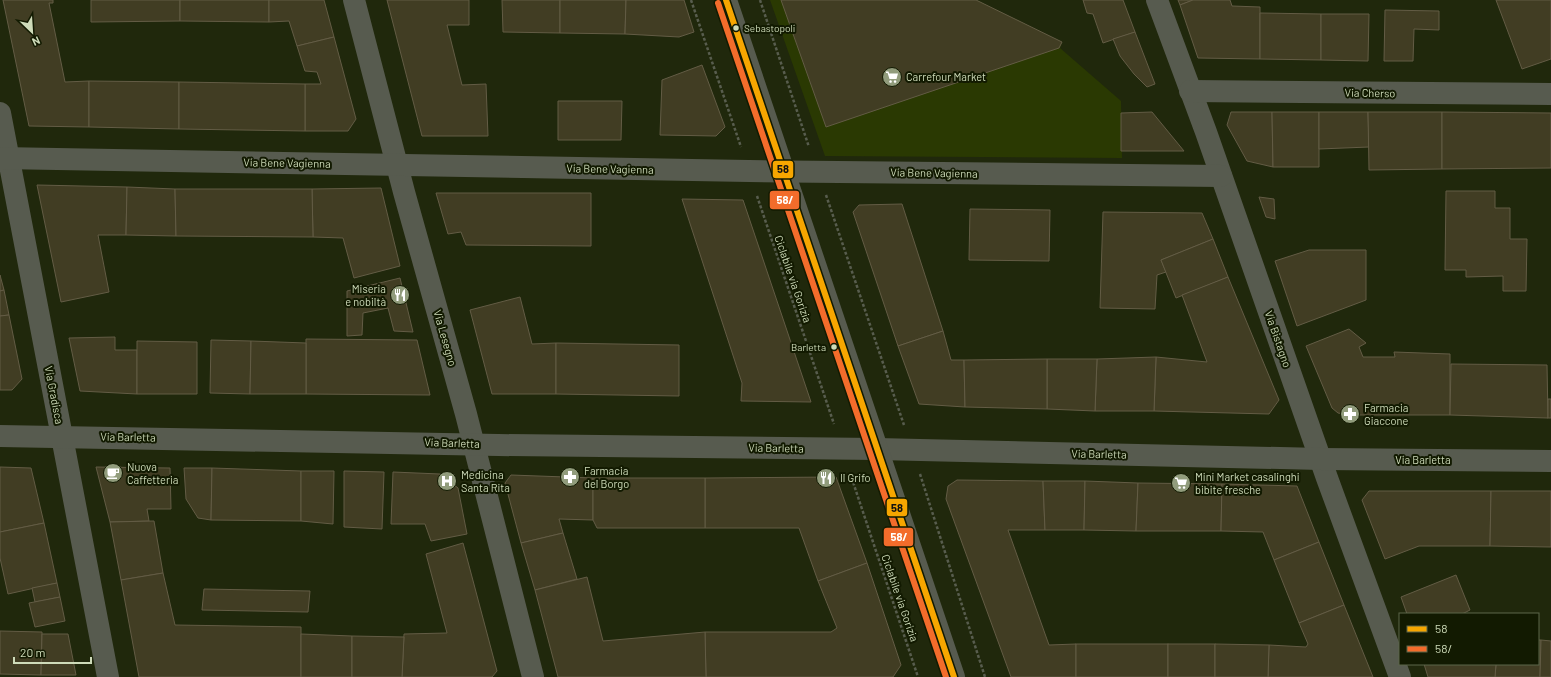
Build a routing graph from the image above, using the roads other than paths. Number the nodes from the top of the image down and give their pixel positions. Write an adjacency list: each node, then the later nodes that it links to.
1 (354, 0): 8 (street, Via Lesegno)
2 (726, 0): 9 (street)
3 (1157, 0): 4 (street, Via Bistagno)
4 (1190, 91): 5 (street, Via Cherso); 10 (street, Via Bistagno)
5 (1551, 94)
6 (0, 113): 7 (street, Via Gradisca)
7 (5, 158): 8 (street, Via Bene Vagienna); 12 (street, Via Gradisca)
8 (397, 165): 9 (street, Via Bene Vagienna); 13 (street, Via Lesegno)
9 (784, 172): 10 (street, Via Bene Vagienna); 14 (street)
10 (1221, 176): 15 (street, Via Bistagno)
11 (0, 436): 12 (street, Via Barletta)
12 (62, 436): 13 (street, Via Barletta); 17 (street, Via Gradisca)
13 (474, 444): 14 (street, Via Barletta); 18 (street, Via Lesegno)
14 (878, 449): 15 (street, Via Barletta); 19 (street)
15 (1321, 459): 16 (street, Via Barletta); 20 (street, Via Bistagno)
16 (1551, 460)
17 (108, 677)
18 (533, 677)
19 (954, 677)
20 (1400, 677)

